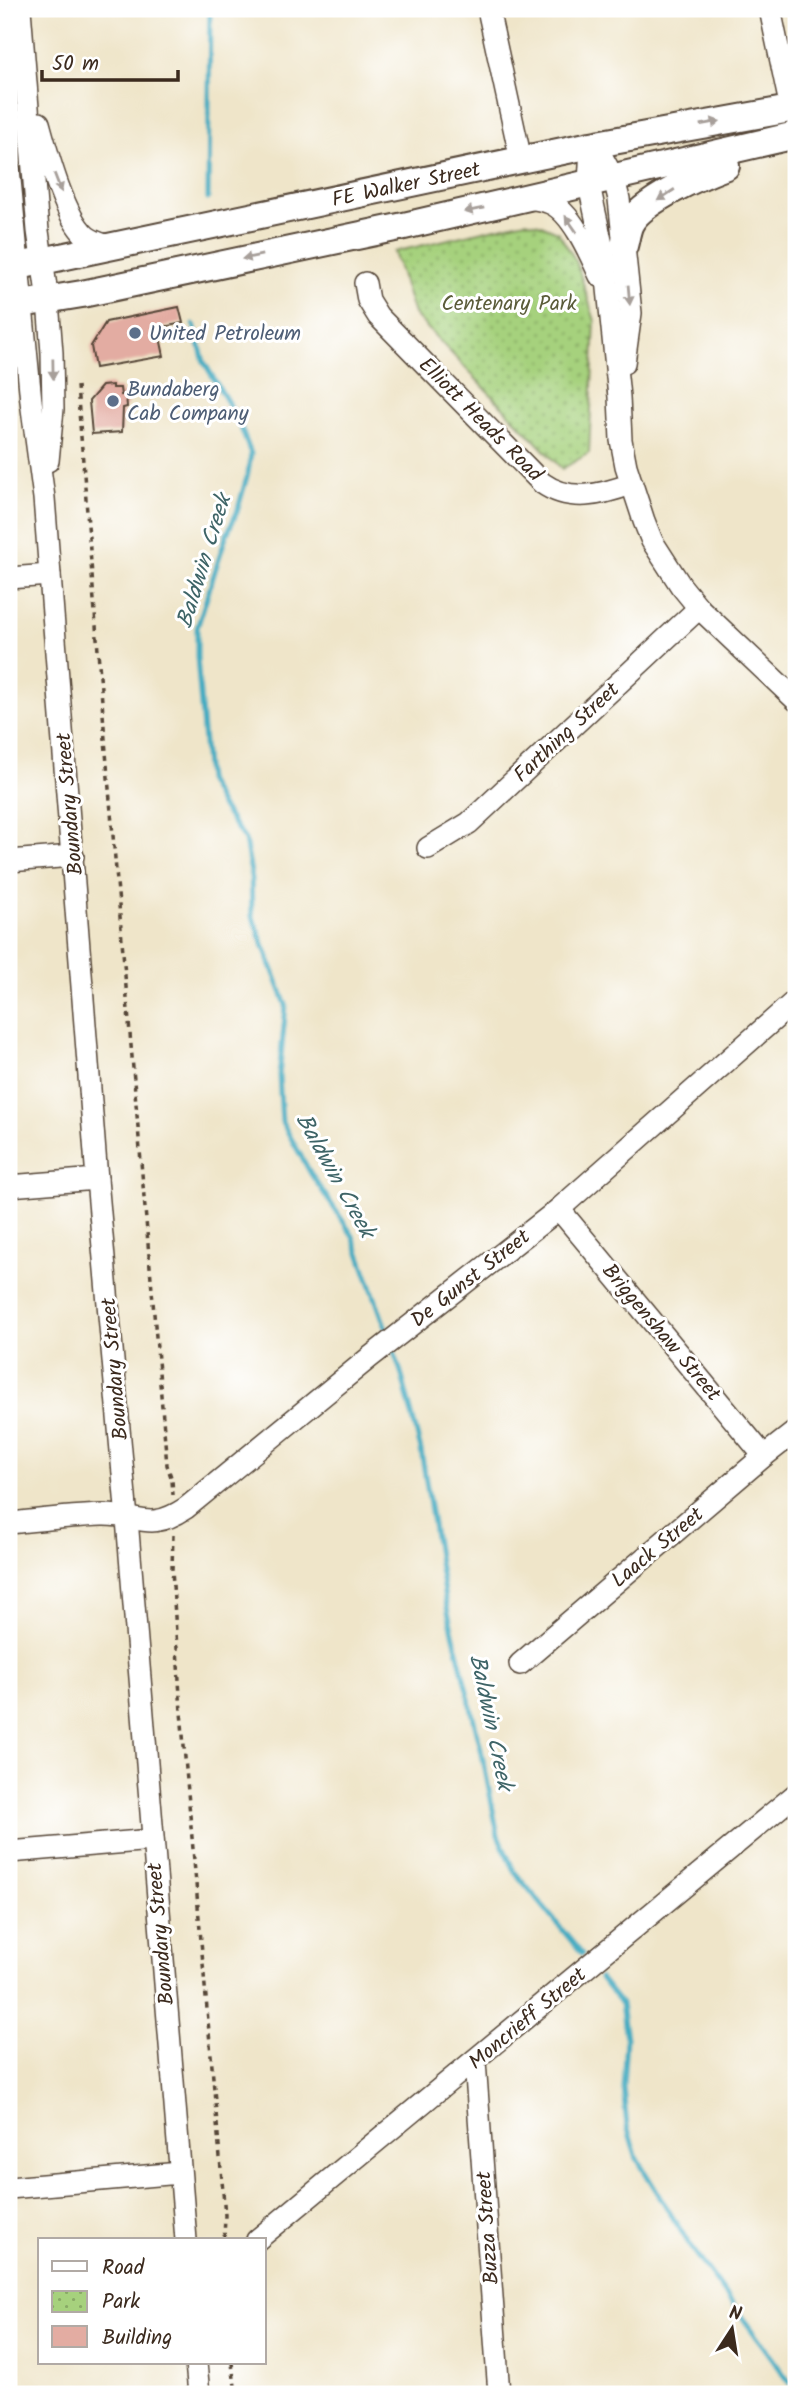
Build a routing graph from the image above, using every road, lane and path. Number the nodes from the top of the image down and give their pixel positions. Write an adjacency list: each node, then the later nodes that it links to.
1 (20, 9): 4 (street, Boundary Street)
2 (488, 9): 8 (street)
3 (770, 9): 5 (street)
4 (26, 70): 13 (street, one-way to 13); 14 (street, Boundary Street)
5 (794, 108): 7 (main road, FE Walker Street, one-way to 5)
6 (796, 137): 10 (main road, FE Walker Street); 12 (main road, one-way to 12)
7 (593, 145): 8 (main road, FE Walker Street); 10 (street)
8 (521, 160): 13 (main road, FE Walker Street)
9 (9, 169): 14 (street, Boundary Street)
10 (601, 182): 11 (main road, FE Walker Street); 12 (street); 18 (street)
11 (528, 198): 16 (main road, FE Walker Street, one-way to 16); 18 (street, one-way to 11)
12 (625, 246): 20 (street, one-way to 20)
13 (111, 247): 14 (main road, FE Walker Street)
14 (23, 265): 16 (street, Boundary Street); 17 (street, Boundary Street)
15 (365, 283): 21 (street, Elliott Heads Road)
16 (48, 300): 17 (main road, FE Walker Street); 22 (street, Boundary Street, one-way to 22)
17 (15, 305): 22 (street, Boundary Street)
18 (611, 308): 20 (street)
19 (77, 386): 27 (path)
20 (619, 397): 21 (street)
21 (631, 484): 25 (street)
22 (44, 498): 23 (street, Boundary Street)
23 (50, 575): 24 (street); 29 (street, Boundary Street)
24 (9, 578)
25 (699, 608): 26 (street); 28 (street, Farthing Street)
26 (796, 700)
27 (112, 825)
28 (428, 848)
29 (73, 856): 30 (street); 32 (street, Boundary Street)
30 (9, 861)
31 (796, 1000): 34 (street, De Gunst Street)
32 (97, 1179): 33 (street); 37 (street, Boundary Street)
33 (9, 1186)
34 (559, 1209): 36 (street, Briggenshaw Street); 37 (street, De Gunst Street)
35 (796, 1432): 36 (street, Laack Street)
36 (764, 1456): 39 (street, Laack Street)
37 (127, 1519): 38 (street, De Gunst Street); 41 (street, Boundary Street)
38 (9, 1523)
39 (520, 1664)
40 (796, 1794): 43 (street, Moncrieff Street)
41 (152, 1840): 42 (street); 44 (street, Boundary Street)
42 (9, 1853)
43 (475, 2061): 47 (street, Moncrieff Street); 52 (street, Buzza Street)
44 (180, 2173): 45 (street); 46 (street, Boundary Street)
45 (9, 2188)
46 (186, 2238)
47 (259, 2238)
48 (196, 2364): 50 (street)
49 (232, 2364): 51 (path)
50 (199, 2394)
51 (236, 2394)
52 (499, 2394)

